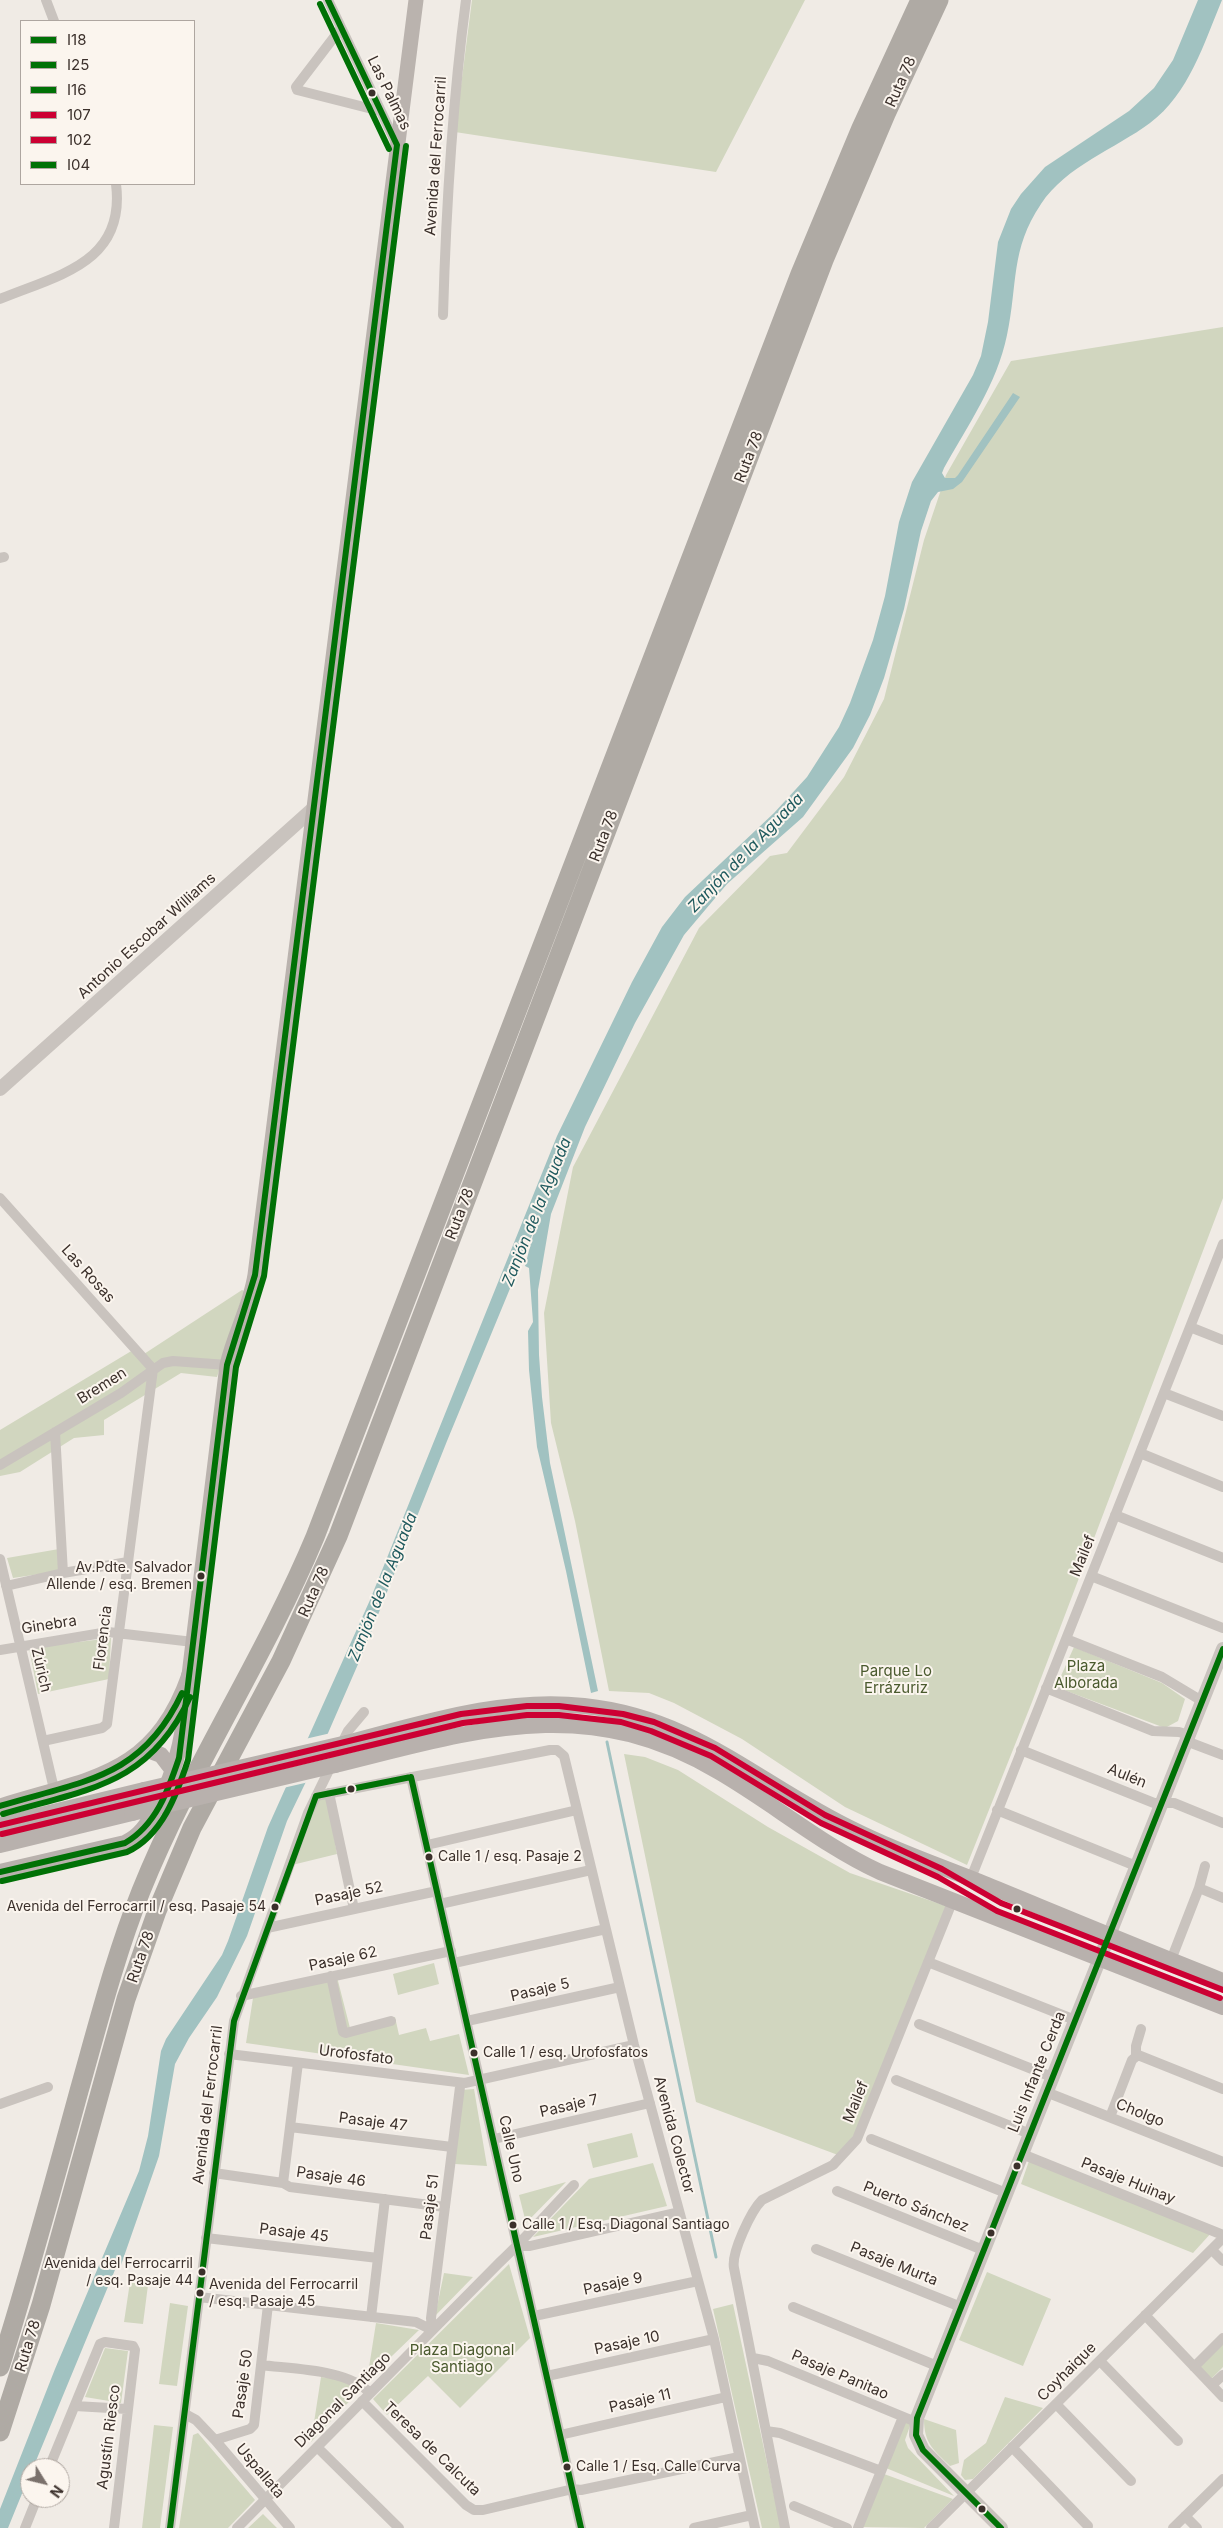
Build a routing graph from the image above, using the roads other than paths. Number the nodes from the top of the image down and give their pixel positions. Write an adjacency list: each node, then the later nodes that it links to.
1 (46, 0): 7 (street)
2 (328, 0): 8 (street, Las Palmas)
3 (416, 0): 10 (main road)
4 (466, 0): 13 (street, Avenida del Ferrocarril)
5 (920, 0): 146 (highway, Ruta 78)
6 (939, 0): 161 (highway, Ruta 78)
7 (54, 20)
8 (340, 28): 9 (street, Las Palmas); 9 (street)
9 (380, 112): 10 (street, Las Palmas)
10 (398, 145): 14 (main road)
11 (116, 185): 12 (street)
12 (0, 299)
13 (443, 315)
14 (315, 807): 15 (street, Antonio Escobar Williams); 21 (main road)
15 (0, 1089)
16 (0, 1198): 22 (street, Las Rosas)
17 (1223, 1244): 18 (street, Mailef)
18 (1220, 1262): 19 (street, Mailef)
19 (1190, 1327): 20 (street); 23 (street, Mailef)
20 (1223, 1340)
21 (227, 1365): 22 (street, Bremen); 39 (main road)
22 (153, 1369): 25 (street, Bremen); 32 (street, Florencia)
23 (1164, 1393): 24 (street); 26 (street, Mailef)
24 (1223, 1416)
25 (55, 1432): 27 (street, Bremen); 33 (street)
26 (1140, 1453): 28 (street); 29 (street, Mailef)
27 (0, 1465)
28 (1223, 1487)
29 (1115, 1515): 30 (street); 34 (street, Mailef)
30 (1223, 1558)
31 (0, 1559): 35 (street, Zúrich)
32 (128, 1562): 33 (street); 37 (street, Florencia)
33 (63, 1573): 35 (street)
34 (1091, 1576): 36 (street); 38 (street, Mailef)
35 (6, 1586): 40 (street, Zúrich)
36 (1223, 1628)
37 (119, 1633): 39 (street, Ginebra); 40 (street, Ginebra); 48 (street, Florencia)
38 (1066, 1639): 44 (street, Mailef); 45 (street)
39 (193, 1642): 43 (main road)
40 (20, 1645): 41 (street, Ginebra); 48 (street, Zúrich)
41 (0, 1650)
42 (1223, 1650): 45 (street, Luis Infante Cerda)
43 (189, 1674): 49 (main road); 52 (main road)
44 (1046, 1688): 47 (street); 50 (street, Mailef)
45 (1202, 1701): 47 (street, Luis Infante Cerda)
46 (364, 1712): 56 (street, Avenida del Ferrocarril)
47 (1187, 1738): 51 (street); 57 (street, Luis Infante Cerda)
48 (43, 1741): 54 (street, Zúrich)
49 (145, 1749): 52 (main road); 54 (main road)
50 (1021, 1750): 57 (street, Aulén); 60 (street, Mailef)
51 (1223, 1755)
52 (174, 1772): 68 (main road)
53 (411, 1777): 55 (street); 59 (street, Avenida Colector); 64 (street, Calle Uno)
54 (54, 1789): 58 (main road)
55 (329, 1793): 56 (street); 75 (street)
56 (316, 1796): 76 (street, Avenida del Ferrocarril)
57 (1162, 1803): 61 (street, Aulén); 65 (street, Luis Infante Cerda)
58 (0, 1806)
59 (577, 1810): 64 (street); 67 (street, Avenida Colector)
60 (998, 1810): 65 (street); 69 (street, Mailef)
61 (1223, 1822)
62 (0, 1825): 69 (main road, bridge)
63 (0, 1845): 73 (main road, bridge)
64 (427, 1845): 71 (street, Calle Uno)
65 (1136, 1866): 78 (street, Luis Infante Cerda)
66 (1205, 1866): 70 (street)
67 (592, 1870): 74 (street); 77 (street, Avenida Colector)
68 (0, 1872)
69 (971, 1878): 78 (main road)
70 (1199, 1888): 72 (street); 81 (street)
71 (437, 1891): 74 (street, Calle Uno); 75 (street, Pasaje 52)
72 (1223, 1898)
73 (953, 1900): 80 (main road); 82 (street, Mailef)
74 (440, 1904): 79 (street, Calle Uno)
75 (354, 1909): 76 (street, Pasaje 52)
76 (267, 1928): 87 (street, Avenida del Ferrocarril)
77 (606, 1929): 83 (street); 86 (street, Avenida Colector)
78 (1109, 1935): 80 (street, Luis Infante Cerda); 81 (main road)
79 (451, 1951): 83 (street, Calle Uno); 84 (street, Pasaje 62)
80 (1100, 1957): 88 (main road); 89 (street, Luis Infante Cerda)
81 (1171, 1960): 85 (main road)
82 (928, 1962): 89 (street); 142 (street, Mailef)
83 (454, 1963): 91 (street, Calle Uno)
84 (331, 1976): 87 (street, Pasaje 62); 90 (street)
85 (1223, 1981)
86 (620, 1987): 91 (street, Pasaje 5); 94 (street, Avenida Colector)
87 (241, 1996): 95 (street, Avenida del Ferrocarril)
88 (1223, 2007)
89 (1075, 2020): 98 (street, Luis Infante Cerda)
90 (391, 2021)
91 (467, 2021): 99 (street, Calle Uno)
92 (919, 2024): 98 (street)
93 (1141, 2029): 96 (street)
94 (634, 2045): 99 (street, Urofosfato); 105 (street, Avenida Colector)
95 (229, 2054): 97 (street, Urofosfato); 115 (street, Avenida del Ferrocarril)
96 (1136, 2056): 103 (street); 107 (street)
97 (298, 2063): 99 (street, Urofosfato); 108 (street)
98 (1052, 2077): 104 (street, Luis Infante Cerda)
99 (480, 2080): 110 (street, Calle Uno)
100 (896, 2080): 109 (street)
101 (460, 2086): 112 (street, Pasaje 51)
102 (48, 2087): 106 (street)
103 (1223, 2089)
104 (1046, 2092): 107 (street, Cholgo); 109 (street, Luis Infante Cerda)
105 (650, 2103): 110 (street, Pasaje 7); 122 (street, Avenida Colector)
106 (0, 2104)
107 (1110, 2117): 114 (street, Cholgo)
108 (290, 2127): 112 (street, Pasaje 47); 116 (street)
109 (1030, 2134): 113 (street, Luis Infante Cerda)
110 (494, 2139): 125 (street, Calle Uno)
111 (871, 2140): 119 (street)
112 (452, 2147): 121 (street, Pasaje 51)
113 (1022, 2154): 119 (street, Luis Infante Cerda); 123 (street, Pasaje Huinay)
114 (1223, 2162)
115 (214, 2173): 116 (street, Pasaje 46); 124 (street, Avenida del Ferrocarril)
116 (283, 2183): 120 (street, Pasaje 46)
117 (574, 2185): 125 (street, Diagonal Santiago)
118 (837, 2191): 127 (street, Puerto Sánchez)
119 (1006, 2193): 127 (street, Luis Infante Cerda)
120 (384, 2199): 121 (street, Pasaje 46); 129 (street)
121 (445, 2207): 139 (street, Pasaje 51)
122 (679, 2212): 125 (street); 131 (street, Avenida Colector)
123 (1223, 2237): 128 (street, Coyhaique)
124 (206, 2238): 129 (street, Pasaje 45); 132 (street, Avenida del Ferrocarril)
125 (518, 2246): 136 (street, Calle Uno); 139 (street, Diagonal Santiago)
126 (816, 2249): 135 (street, Pasaje Murta)
127 (983, 2250): 135 (street, Luis Infante Cerda)
128 (1212, 2250): 130 (street); 137 (street, Coyhaique)
129 (378, 2258): 138 (street)
130 (1223, 2261)
131 (698, 2281): 136 (street, Pasaje 9); 141 (street, Avenida Colector)
132 (199, 2296): 133 (street); 158 (street, Avenida del Ferrocarril)
133 (268, 2305): 138 (street); 144 (street, Pasaje 50)
134 (793, 2307): 145 (street)
135 (961, 2307): 145 (street, Luis Infante Cerda)
136 (534, 2316): 149 (street, Calle Uno)
137 (1145, 2316): 143 (street, Coyhaique); 147 (street)
138 (371, 2317): 139 (street)
139 (432, 2330): 151 (street, Diagonal Santiago)
140 (1223, 2338): 147 (street)
141 (714, 2339): 149 (street, Pasaje 10); 153 (street, Avenida Colector)
142 (753, 2358): 159 (street, Pasaje Panitao); 160 (street)
143 (1100, 2361): 155 (street, Coyhaique); 164 (street)
144 (261, 2365): 151 (street); 163 (street, Pasaje 50)
145 (937, 2366): 159 (street, Luis Infante Cerda)
146 (0, 2367)
147 (1194, 2367): 150 (street)
148 (1223, 2375): 150 (street)
149 (547, 2376): 162 (street, Calle Uno)
150 (1212, 2385): 152 (street)
151 (370, 2393): 154 (street, Diagonal Santiago)
152 (1223, 2396)
153 (726, 2397): 162 (street, Pasaje 11); 167 (street, Avenida Colector)
154 (362, 2401): 165 (street, Diagonal Santiago); 172 (street, Teresa de Calcuta)
155 (1056, 2404): 166 (street, Coyhaique); 171 (street)
156 (75, 2406): 157 (street); 157 (street, Agustín Riesco); 168 (street)
157 (127, 2409): 182 (street, Agustín Riesco)
158 (184, 2414): 163 (street, Uspallata); 183 (street, Avenida del Ferrocarril)
159 (909, 2420): 169 (street); 173 (street)
160 (766, 2431): 169 (street); 189 (street)
161 (0, 2432)
162 (560, 2435): 172 (street, Calle Uno)
163 (215, 2440): 174 (street, Uspallata)
164 (1178, 2441)
165 (317, 2447): 174 (street, Diagonal Santiago); 185 (street)
166 (1012, 2447): 173 (street, Coyhaique); 179 (street)
167 (740, 2456): 172 (street); 177 (street, Avenida Colector)
168 (53, 2458)
169 (881, 2471): 191 (street)
170 (1223, 2479): 178 (street)
171 (1131, 2481)
172 (573, 2489): 186 (street, Calle Uno)
173 (967, 2493): 192 (street, Coyhaique); 193 (street)
174 (264, 2500): 180 (street, Uspallata); 184 (street, Diagonal Santiago)
175 (794, 2506): 190 (street)
176 (33, 2508): 181 (street)
177 (752, 2515): 187 (street); 188 (street, Avenida Colector)
178 (1185, 2516): 194 (street); 195 (street)
179 (1088, 2526)
180 (288, 2527)
181 (25, 2528)
182 (114, 2528)
183 (170, 2528)
184 (237, 2528)
185 (399, 2528)
186 (581, 2528)
187 (694, 2528)
188 (755, 2528)
189 (785, 2528)
190 (848, 2528)
191 (858, 2528)
192 (931, 2528)
193 (1001, 2528)
194 (1173, 2528)
195 (1197, 2528)

